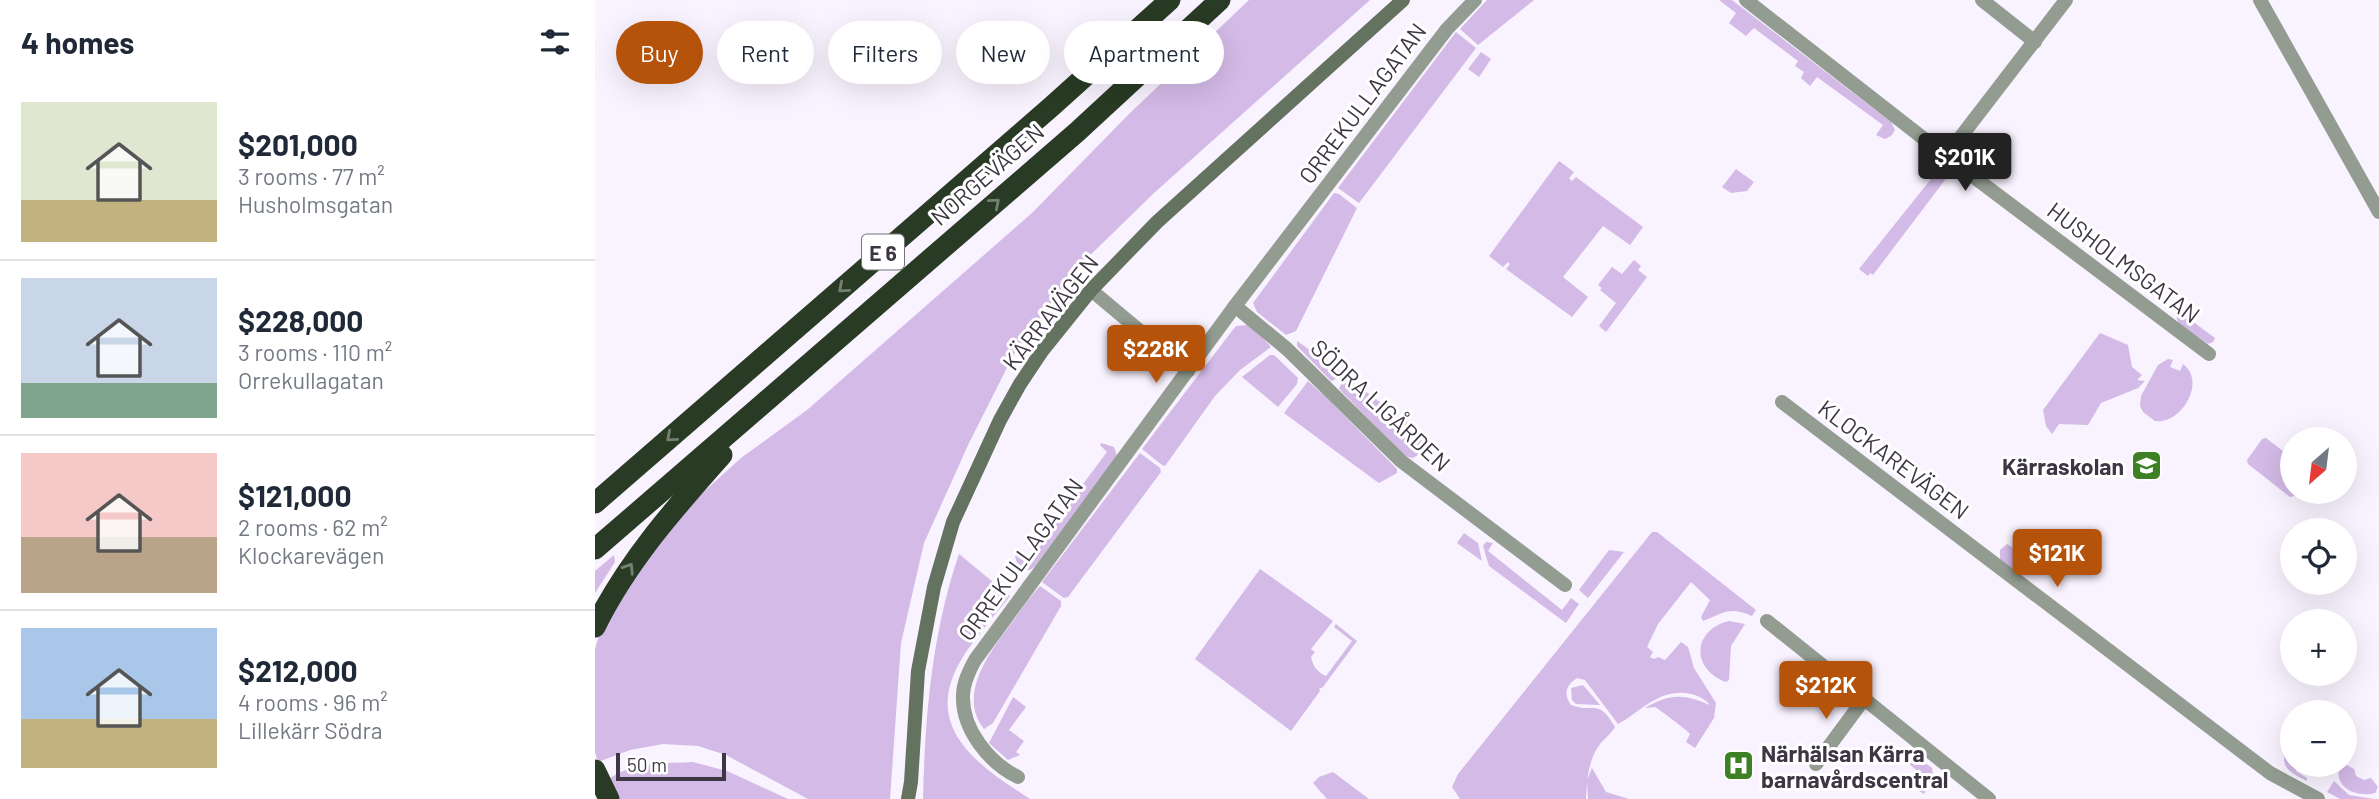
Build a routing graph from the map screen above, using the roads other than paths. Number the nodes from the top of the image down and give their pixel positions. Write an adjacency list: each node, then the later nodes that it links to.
1 (1170, 0): 18 (highway, NORGEVÄGEN / E 6, one-way to 18)
2 (1220, 0): 14 (highway, NORGEVÄGEN / E 6, one-way to 2)
3 (1403, 0): 12 (street, KÄRRAVÄGEN)
4 (1475, 0): 13 (street, ORREKULLAGATAN)
5 (1746, 0): 10 (street, HUSHOLMSGATAN)
6 (1982, 0): 9 (street)
7 (2066, 0): 9 (street)
8 (2260, 0): 11 (street)
9 (2035, 42): 10 (street)
10 (1946, 156): 15 (street, HUSHOLMSGATAN)
11 (2379, 212)
12 (1091, 290): 16 (street); 28 (street, KÄRRAVÄGEN)
13 (1235, 306): 16 (street, ORREKULLAGATAN); 20 (street, SÖDRA LIGÅRDEN)
14 (820, 355): 19 (highway, NORGEVÄGEN / E 6); 22 (highway, one-way to 14)
15 (2209, 355)
16 (1188, 371): 26 (street, ORREKULLAGATAN)
17 (1782, 402): 30 (street, KLOCKAREVÄGEN)
18 (595, 503)
19 (595, 549)
20 (1565, 585)
21 (1767, 621): 23 (street)
22 (595, 627)
23 (1864, 699): 24 (street); 29 (street)
24 (1816, 764)
25 (595, 770): 27 (highway)
26 (1018, 777)
27 (609, 799)
28 (908, 799)
29 (1989, 799)
30 (2318, 799)

